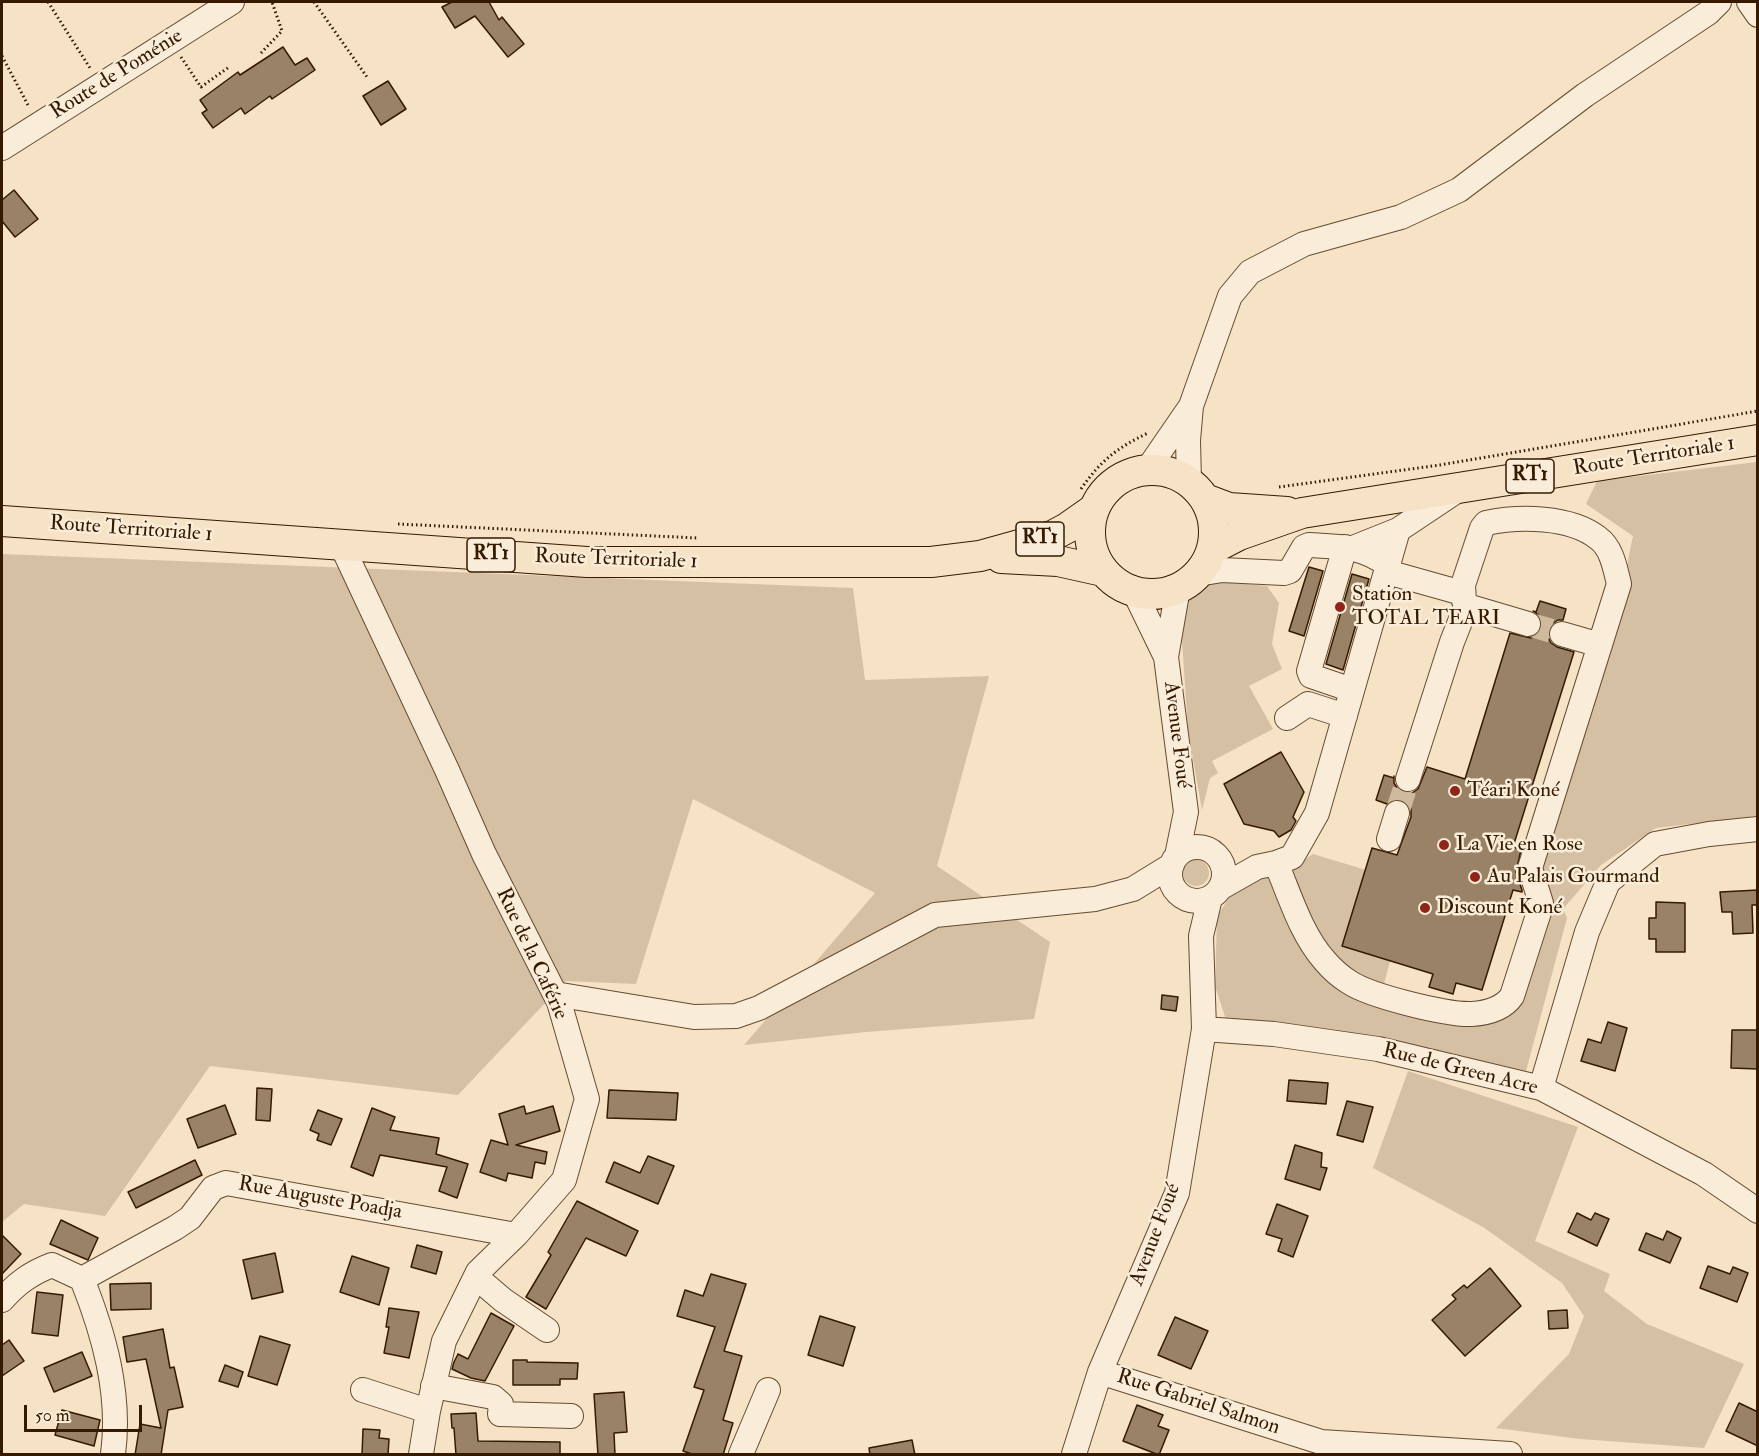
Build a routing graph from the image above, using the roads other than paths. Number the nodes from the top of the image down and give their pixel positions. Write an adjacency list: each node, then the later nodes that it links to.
1 (232, 2): 5 (street, Route de Poménie)
2 (1719, 2): 6 (street)
3 (1749, 2): 4 (street)
4 (1758, 15)
5 (2, 148)
6 (1191, 406): 8 (street); 10 (street)
7 (1758, 440): 9 (main road, Route Territoriale 1 / RT1)
8 (1147, 470): 10 (main road); 11 (main road)
9 (1461, 488): 12 (main road, Route Territoriale 1 / RT1); 14 (street)
10 (1197, 490): 12 (main road, Route Territoriale 1 / RT1); 19 (main road)
11 (1085, 503): 17 (main road, Route Territoriale 1 / RT1); 20 (main road)
12 (1302, 513): 19 (main road, Route Territoriale 1 / RT1)
13 (2, 521): 15 (main road, Route Territoriale 1 / RT1)
14 (1398, 530): 16 (street); 18 (street)
15 (341, 544): 17 (main road, Route Territoriale 1 / RT1); 42 (street, Rue de la Caférie)
16 (1349, 548): 18 (street); 19 (street); 27 (street)
17 (980, 556): 20 (main road, Route Territoriale 1 / RT1)
18 (1388, 568): 22 (street); 27 (street)
19 (1196, 570): 21 (main road); 26 (street, Avenue Foué)
20 (1104, 571): 21 (main road)
21 (1134, 591): 26 (street, Avenue Foué)
22 (1464, 599): 23 (street); 25 (street); 30 (street)
23 (1528, 624)
24 (1562, 634): 25 (street)
25 (1600, 645): 37 (street)
26 (1166, 657): 31 (street, Avenue Foué)
27 (1352, 690): 28 (street)
28 (1345, 716): 29 (street); 37 (street)
29 (1287, 718)
30 (1408, 779)
31 (1186, 812): 35 (street, Avenue Foué); 36 (street, Avenue Foué)
32 (1397, 813): 34 (street)
33 (1758, 829): 44 (street)
34 (1389, 839)
35 (1212, 854): 36 (street); 37 (street); 39 (street)
36 (1175, 861): 38 (street); 40 (street)
37 (1267, 865): 39 (street)
38 (1133, 890): 40 (street); 42 (street)
39 (1215, 893): 40 (street); 41 (street, Avenue Foué)
40 (1182, 896): 41 (street, Avenue Foué)
41 (1201, 936): 43 (street, Avenue Foué)
42 (555, 994): 46 (street, Rue de la Caférie)
43 (1204, 1029): 44 (street, Rue de Green Acre); 51 (street, Avenue Foué)
44 (1541, 1088): 45 (street, Rue de Green Acre)
45 (1758, 1211)
46 (516, 1235): 47 (street, Rue de la Caférie); 48 (street, Rue Auguste Poadja)
47 (476, 1277): 50 (street); 52 (street, Rue de la Caférie)
48 (82, 1279): 49 (street); 57 (street)
49 (2, 1300)
50 (547, 1330)
51 (1100, 1372): 60 (street, Avenue Foué); 61 (street, Rue Gabriel Salmon)
52 (434, 1386): 55 (street, Rue de la Caférie); 56 (street)
53 (363, 1390): 55 (street)
54 (768, 1390): 59 (street)
55 (428, 1411): 58 (street, Rue de la Caférie)
56 (571, 1416)
57 (113, 1455)
58 (422, 1455)
59 (741, 1455)
60 (1074, 1455)
61 (1510, 1455)

